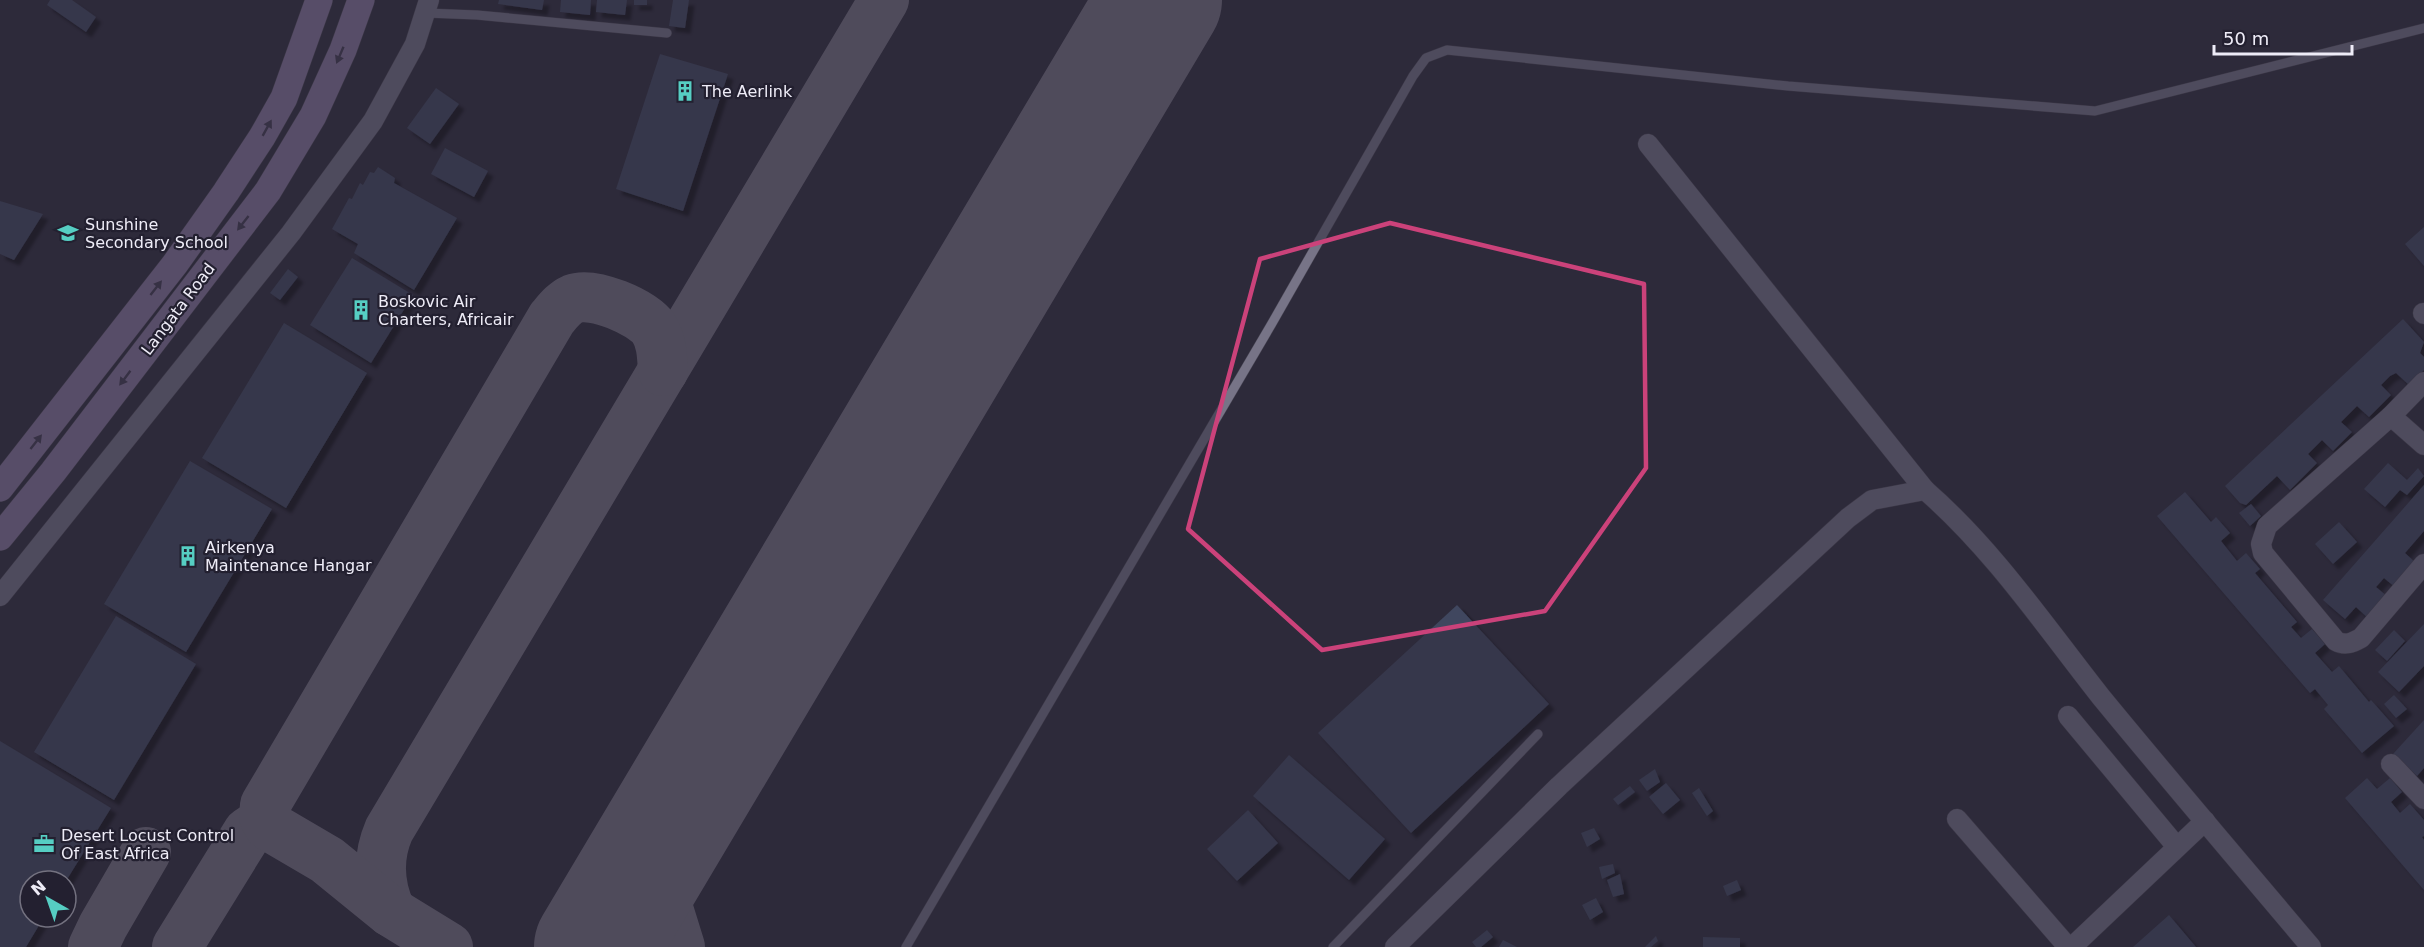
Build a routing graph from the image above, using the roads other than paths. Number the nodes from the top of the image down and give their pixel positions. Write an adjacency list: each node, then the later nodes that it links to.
1 (319, 0): 10 (main road, Langata Road, one-way to 1)
2 (361, 0): 12 (main road, Langata Road, one-way to 12)
3 (428, 6): 5 (lane); 14 (street)
4 (2424, 28): 22 (lane)
5 (667, 33)
6 (1648, 144): 11 (street)
7 (2424, 382): 8 (street)
8 (2391, 416): 9 (street); 13 (street)
9 (2424, 445)
10 (0, 488)
11 (1925, 490): 20 (street); 24 (street)
12 (0, 537)
13 (2424, 564)
14 (0, 596)
15 (2068, 716): 21 (street)
16 (1538, 734): 23 (lane)
17 (2391, 764): 18 (street)
18 (2424, 799)
19 (1957, 819): 25 (street)
20 (2205, 821): 21 (street); 26 (street)
21 (2177, 847): 25 (street)
22 (906, 947)
23 (1333, 947)
24 (1395, 947)
25 (2070, 947)
26 (2311, 947)

